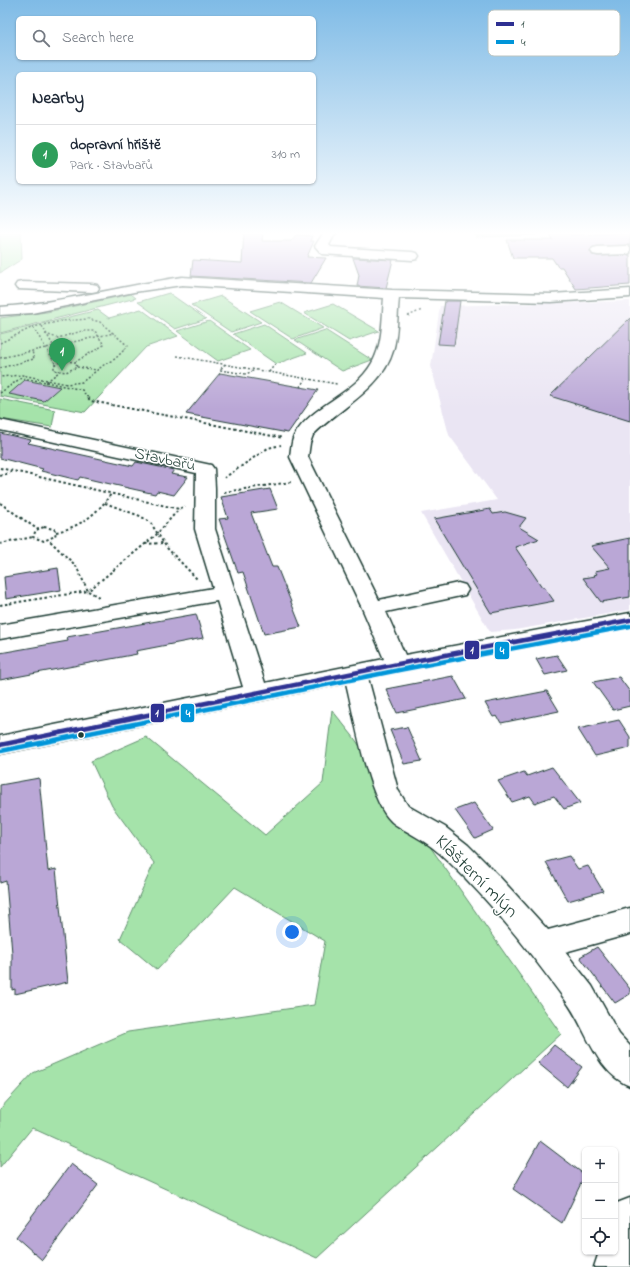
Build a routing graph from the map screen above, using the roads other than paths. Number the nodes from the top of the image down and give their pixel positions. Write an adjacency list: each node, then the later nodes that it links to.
1 (120, 291): 5 (street)
2 (350, 291): 4 (street)
3 (630, 293): 4 (street)
4 (392, 294): 9 (street)
5 (0, 311)
6 (0, 425): 8 (street, Stavbařů)
7 (458, 590): 9 (street)
8 (220, 594): 11 (street); 14 (street, Stavbařů)
9 (373, 608): 12 (street)
10 (630, 620): 12 (street)
11 (0, 632)
12 (398, 664): 13 (street)
13 (355, 674): 14 (street); 17 (street, Klášterní mlýn)
14 (257, 693): 15 (street)
15 (0, 745)
16 (630, 921): 17 (street)
17 (542, 945): 18 (street, Klášterní mlýn)
18 (630, 1070)
19 (630, 1216): 20 (street)
20 (612, 1267)

